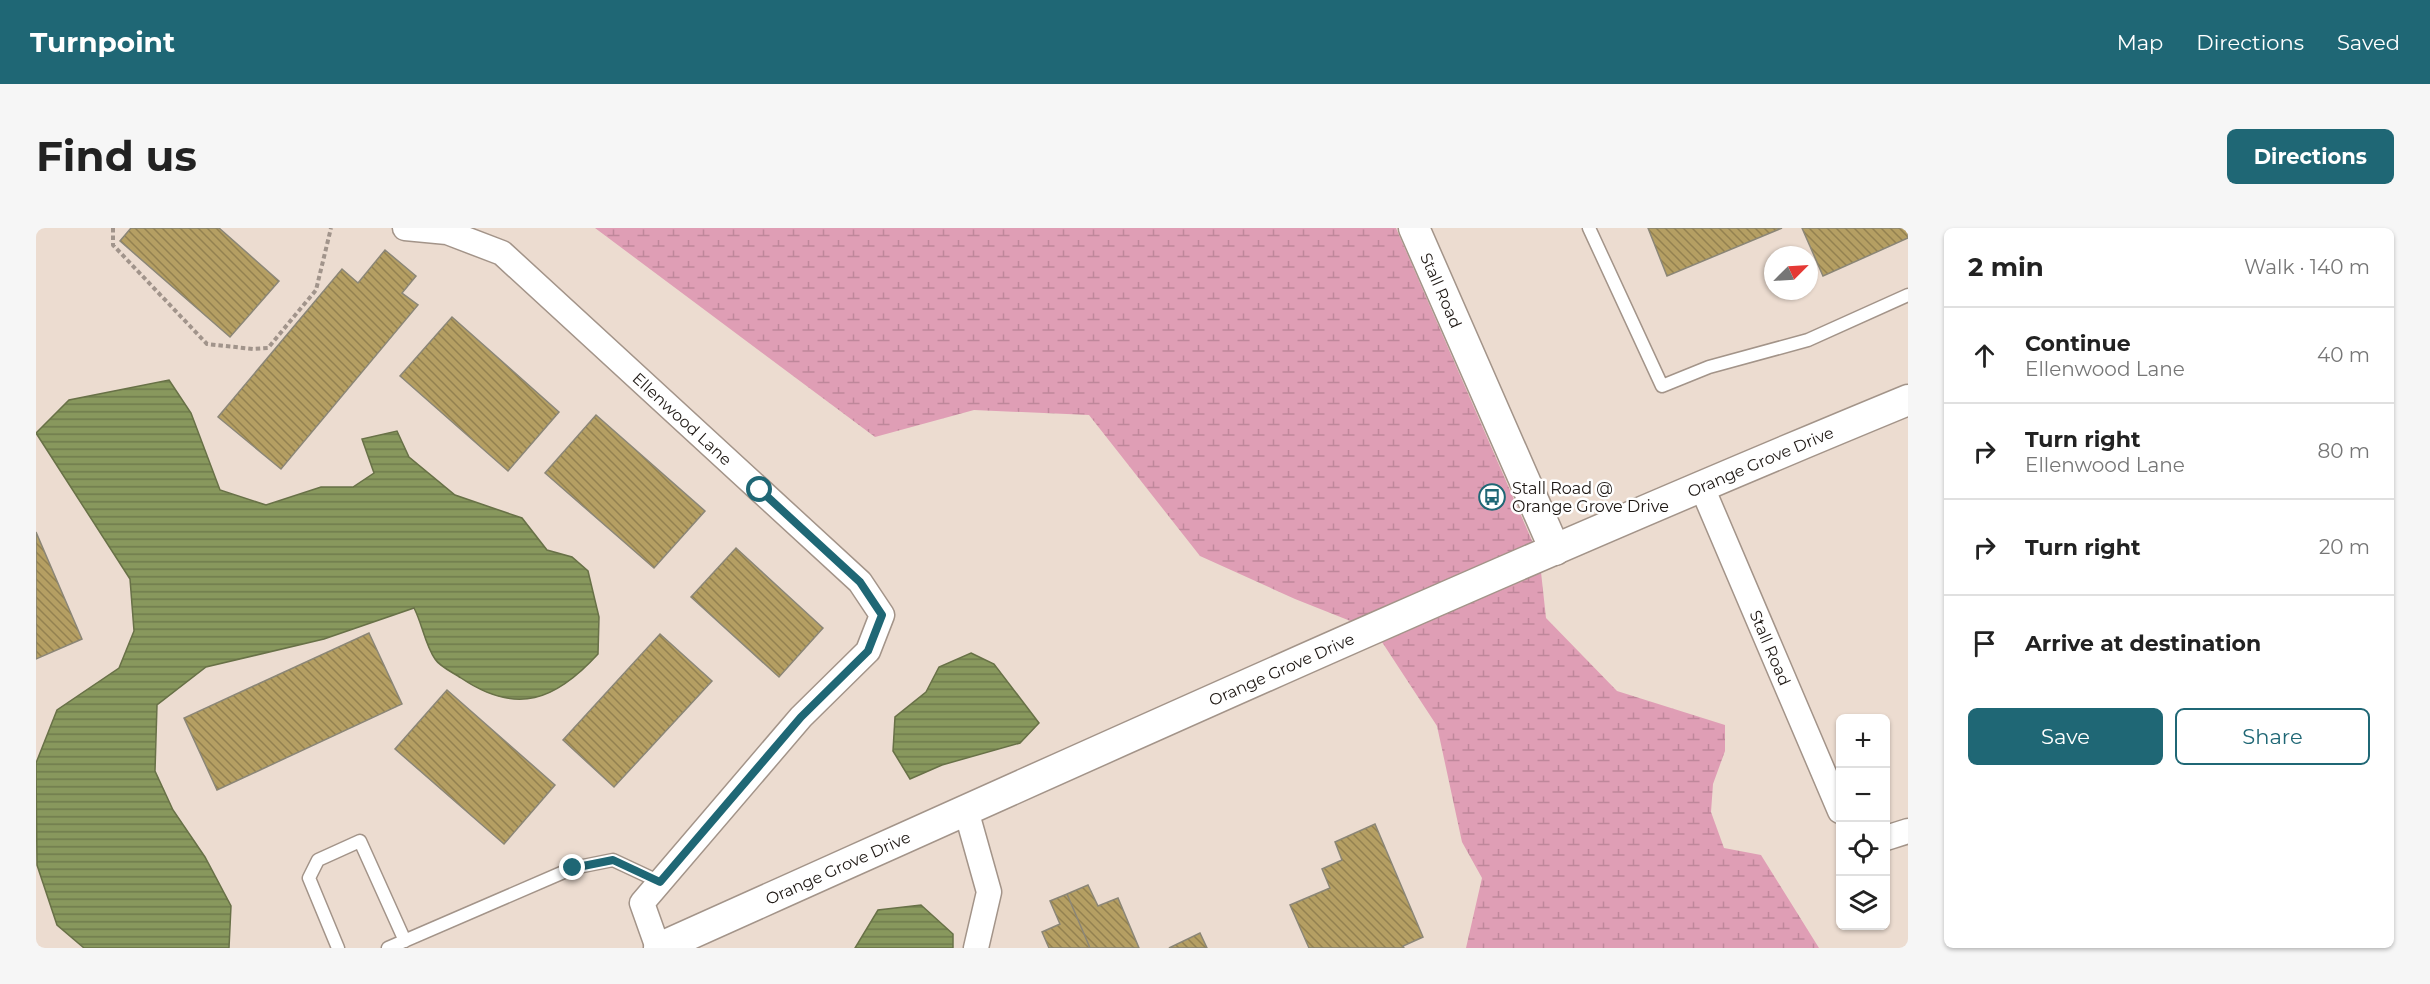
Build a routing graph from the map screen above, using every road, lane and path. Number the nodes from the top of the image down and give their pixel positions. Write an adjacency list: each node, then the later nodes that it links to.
1 (113, 228): 2 (path)
2 (331, 228)
3 (405, 228): 14 (street, Ellenwood Lane)
4 (1414, 228): 9 (street, Stall Road)
5 (1589, 228): 6 (lane)
6 (1908, 295)
7 (1908, 400): 8 (street, Orange Grove Drive)
8 (1701, 485): 9 (street, Orange Grove Drive); 10 (street, Stall Road)
9 (1555, 550): 11 (street, Orange Grove Drive)
10 (1836, 802)
11 (966, 810): 18 (street, Orange Grove Drive); 19 (street)
12 (1908, 831): 13 (street)
13 (1890, 837)
14 (660, 882): 15 (lane); 18 (street, Ellenwood Lane)
15 (405, 941): 16 (lane); 17 (lane)
16 (338, 948)
17 (388, 948)
18 (658, 948)
19 (976, 948)

